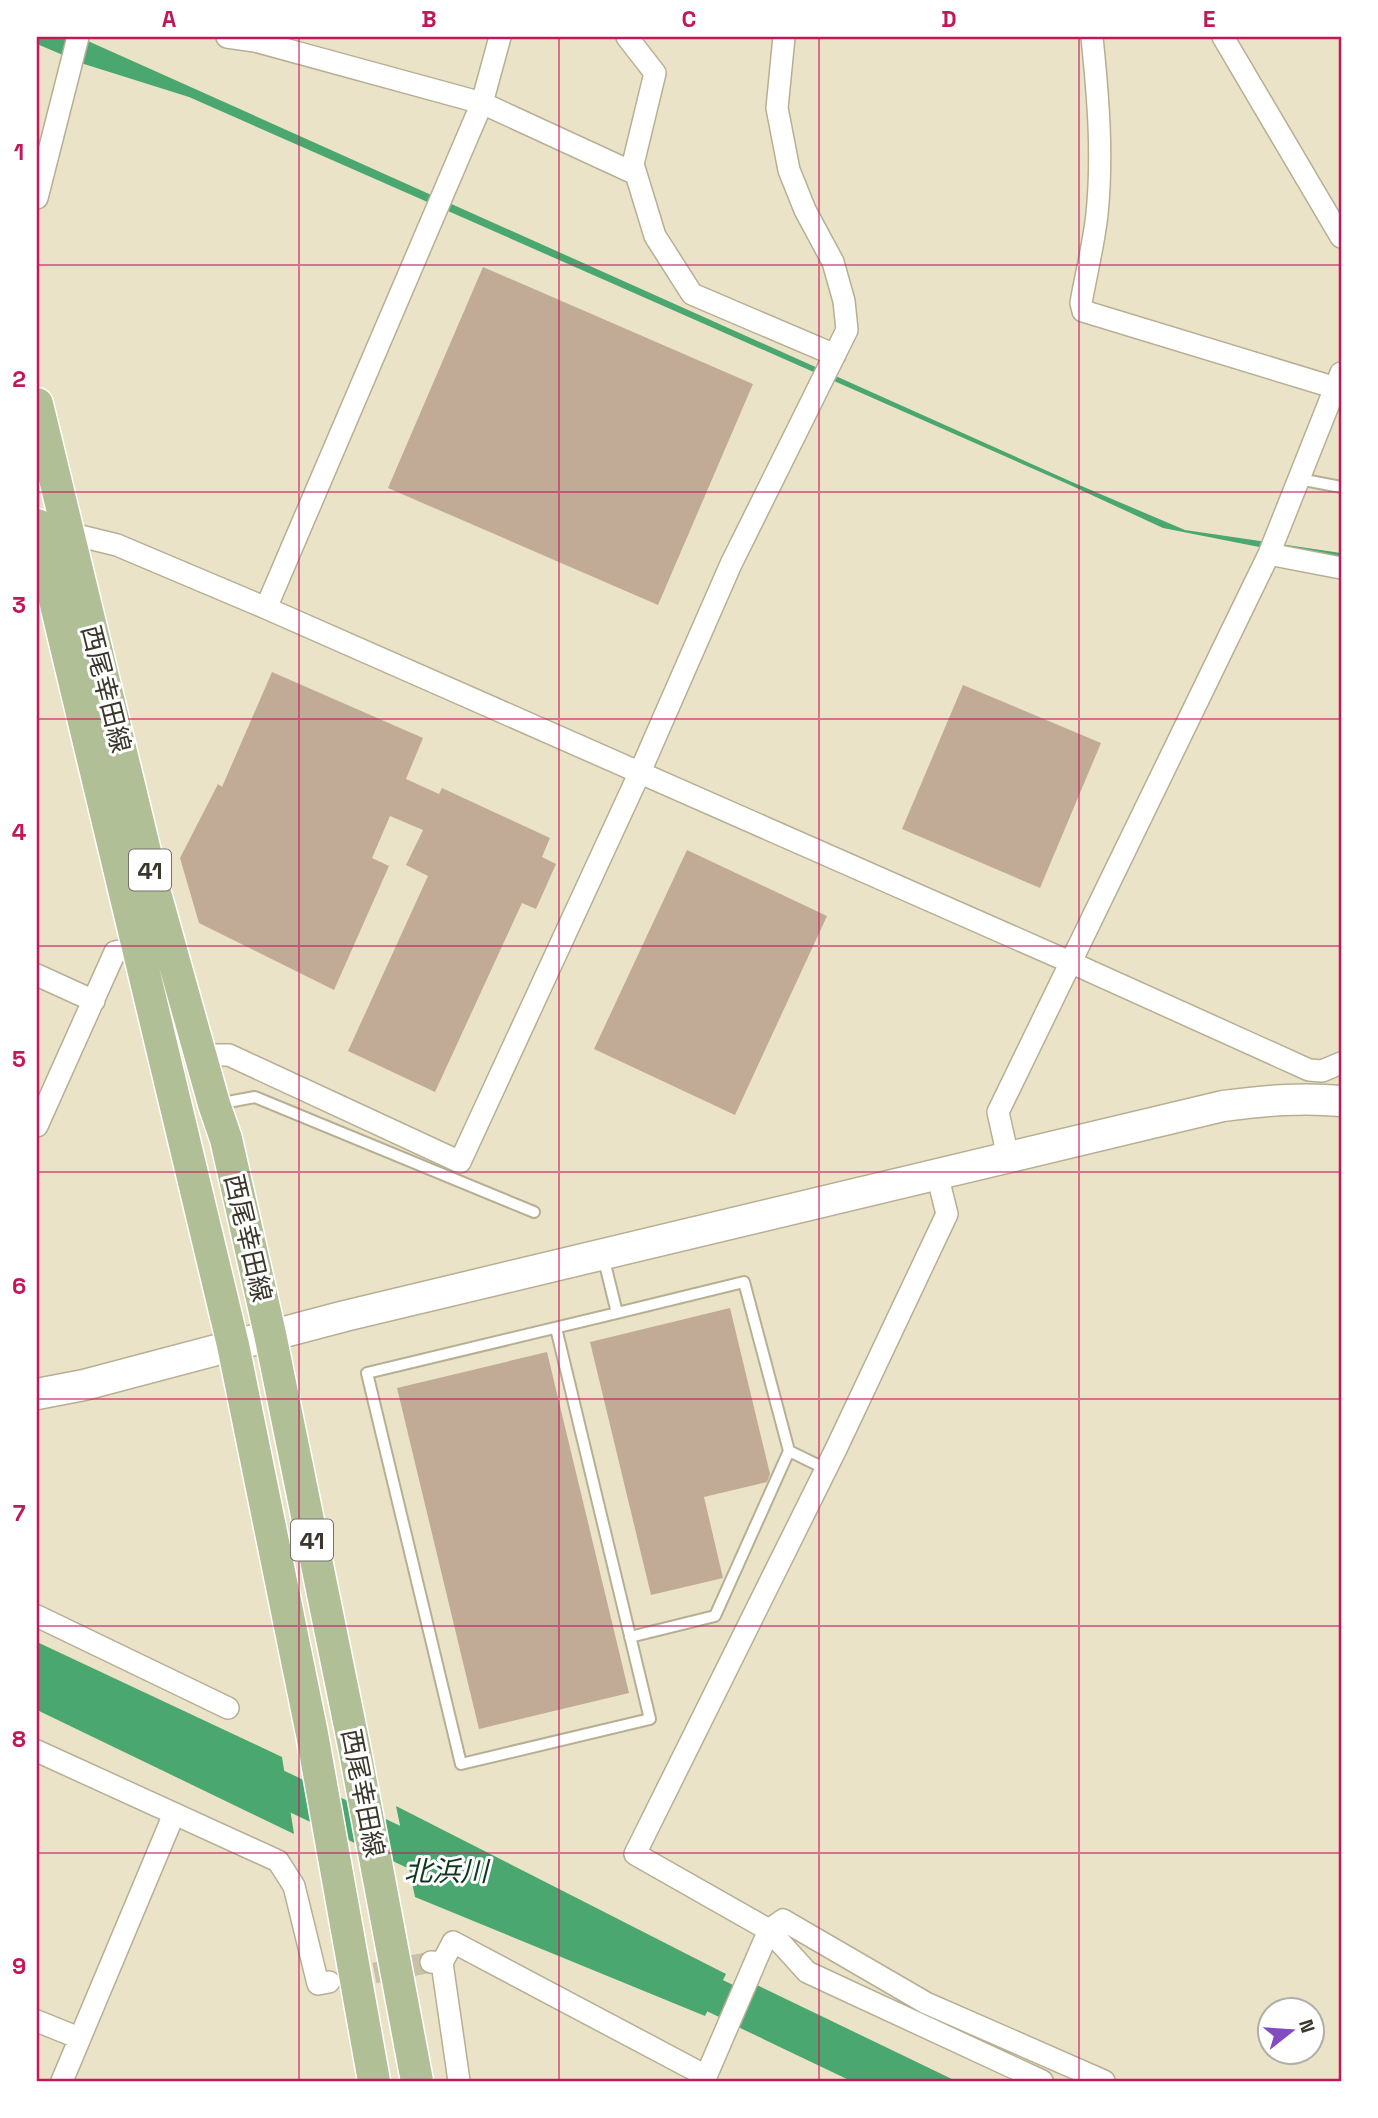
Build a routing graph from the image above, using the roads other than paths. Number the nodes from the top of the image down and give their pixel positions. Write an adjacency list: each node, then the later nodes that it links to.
1 (78, 37): 10 (street)
2 (227, 37): 8 (street)
3 (500, 37): 8 (street)
4 (627, 37): 9 (street)
5 (784, 37): 12 (street)
6 (1092, 37): 13 (street)
7 (1223, 37): 11 (street)
8 (482, 103): 9 (street); 21 (street)
9 (636, 174): 12 (street)
10 (37, 198)
11 (1341, 237)
12 (835, 355): 22 (street)
13 (1338, 389): 15 (street)
14 (37, 404): 18 (main road, 西尾幸田線 / 41)
15 (1299, 479): 16 (lane); 19 (street)
16 (1341, 487)
17 (37, 525): 23 (main road, 西尾幸田線 / 41)
18 (68, 533): 21 (street); 27 (main road, 西尾幸田線 / 41)
19 (1269, 554): 20 (street); 24 (street)
20 (1341, 568)
21 (266, 608): 22 (street)
22 (640, 772): 24 (street); 27 (street)
23 (139, 947): 26 (street); 39 (main road, 西尾幸田線 / 41)
24 (1072, 963): 28 (street); 32 (street)
25 (37, 975): 26 (street)
26 (94, 1001): 31 (street)
27 (201, 1055): 30 (main road, 西尾幸田線 / 41)
28 (1341, 1063)
29 (1341, 1101): 32 (street)
30 (214, 1104): 34 (lane); 38 (main road, 西尾幸田線 / 41)
31 (37, 1126)
32 (1008, 1157): 33 (street)
33 (937, 1174): 35 (street); 42 (street)
34 (534, 1212)
35 (603, 1254): 36 (lane); 38 (street)
36 (617, 1313): 37 (lane); 41 (lane)
37 (556, 1328): 44 (lane); 44 (lane)
38 (270, 1334): 39 (street); 55 (main road, 西尾幸田線 / 41)
39 (233, 1345): 40 (street); 54 (main road, 西尾幸田線 / 41)
40 (37, 1394)
41 (789, 1451): 42 (lane); 44 (lane)
42 (826, 1469): 48 (street)
43 (37, 1616): 45 (street)
44 (630, 1637)
45 (228, 1708)
46 (37, 1751): 47 (street)
47 (174, 1814): 49 (street); 51 (street)
48 (769, 1930): 52 (street); 57 (street); 58 (street)
49 (328, 1982)
50 (37, 2021): 51 (street)
51 (79, 2039): 53 (street)
52 (705, 2079): 56 (street)
53 (62, 2081)
54 (374, 2081)
55 (417, 2081)
56 (459, 2081)
57 (1042, 2081)
58 (1104, 2081)

